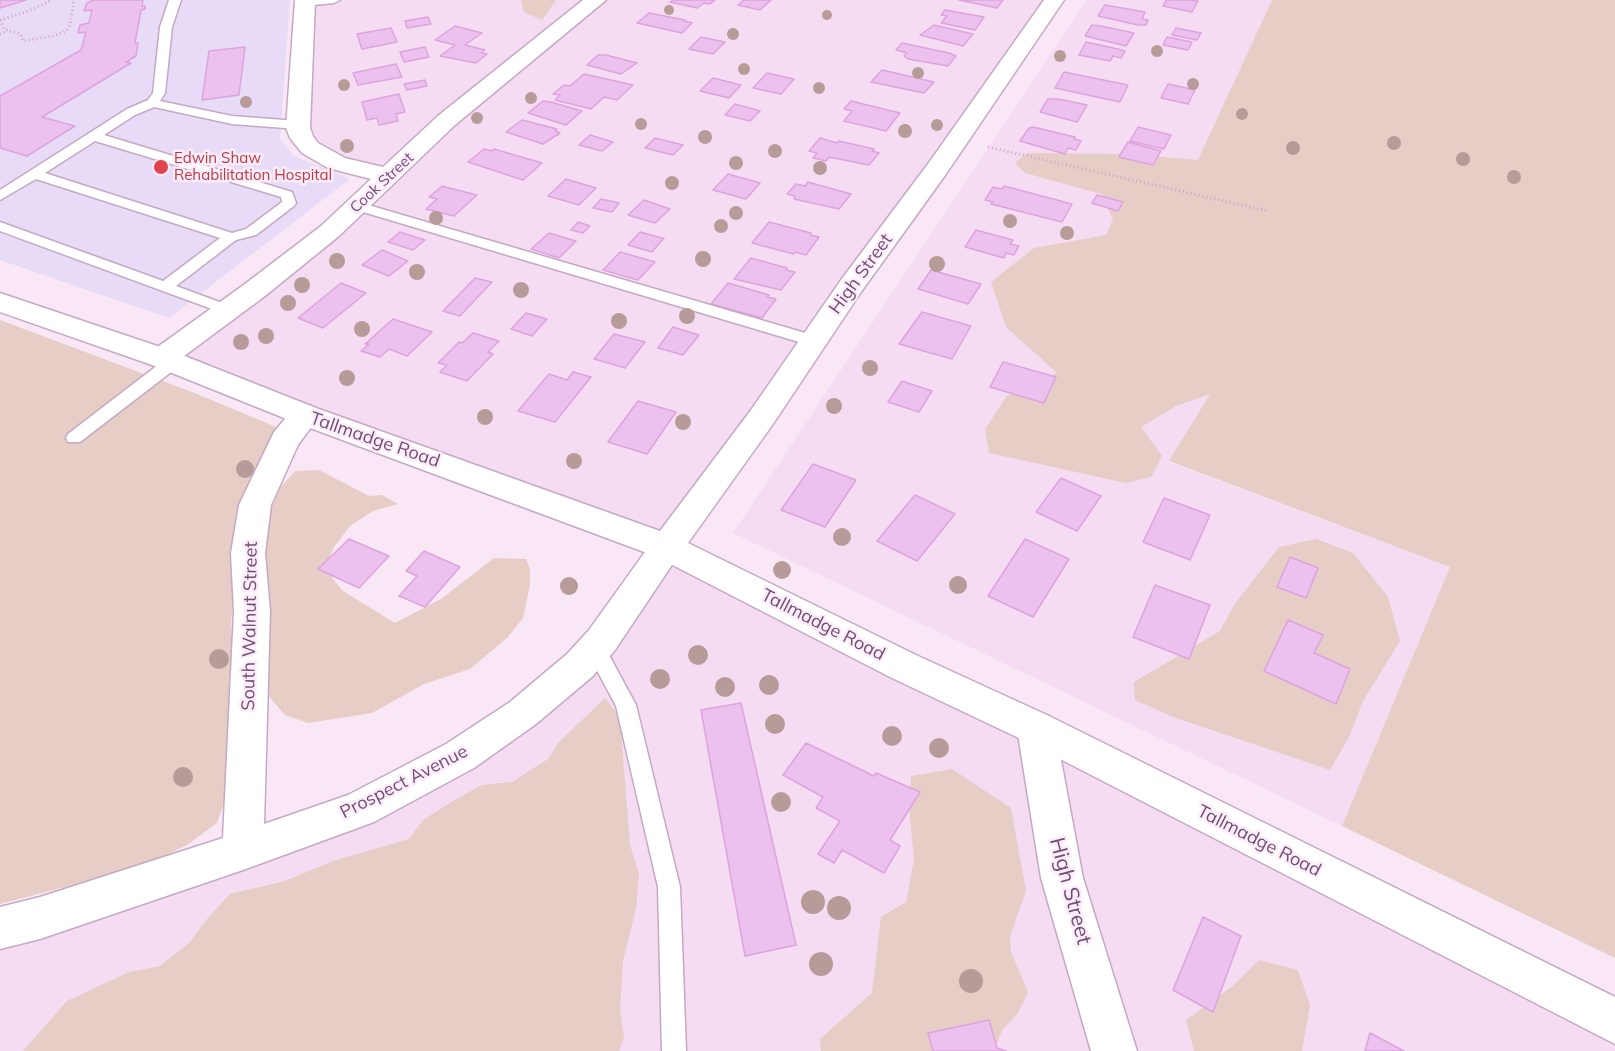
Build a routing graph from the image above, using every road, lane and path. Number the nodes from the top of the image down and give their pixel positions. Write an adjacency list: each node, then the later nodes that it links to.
1 (52, 0): 8 (path)
2 (74, 0): 9 (path)
3 (175, 0): 11 (lane)
4 (334, 0): 7 (lane)
5 (596, 0): 16 (street, Cook Street)
6 (1054, 0): 25 (street, High Street)
7 (305, 2): 12 (street)
8 (0, 20): 9 (path)
9 (8, 31): 10 (path)
10 (0, 34)
11 (153, 103): 12 (lane); 13 (lane)
12 (298, 125): 16 (street)
13 (93, 136): 15 (lane); 21 (lane)
14 (985, 146): 19 (path)
15 (34, 174): 17 (lane); 21 (lane)
16 (390, 176): 18 (street, Cook Street)
17 (0, 196)
18 (358, 206): 24 (street, Cook Street); 25 (lane)
19 (1268, 211)
20 (0, 226): 22 (lane)
21 (231, 237): 22 (lane)
22 (166, 286): 24 (lane)
23 (0, 302): 26 (street, Tallmadge Road)
24 (228, 310): 26 (street, Cook Street)
25 (814, 341): 29 (street, High Street)
26 (167, 360): 27 (street, Tallmadge Road); 28 (lane)
27 (305, 416): 29 (street, Tallmadge Road); 32 (street, South Walnut Street)
28 (74, 438)
29 (667, 547): 30 (street, Prospect Avenue); 31 (street, Tallmadge Road)
30 (595, 648): 32 (street, Prospect Avenue); 35 (lane)
31 (1036, 728): 34 (street, Tallmadge Road); 36 (street, High Street)
32 (243, 851): 33 (street, Prospect Avenue)
33 (0, 928)
34 (1615, 1021)
35 (674, 1051)
36 (1114, 1051)

